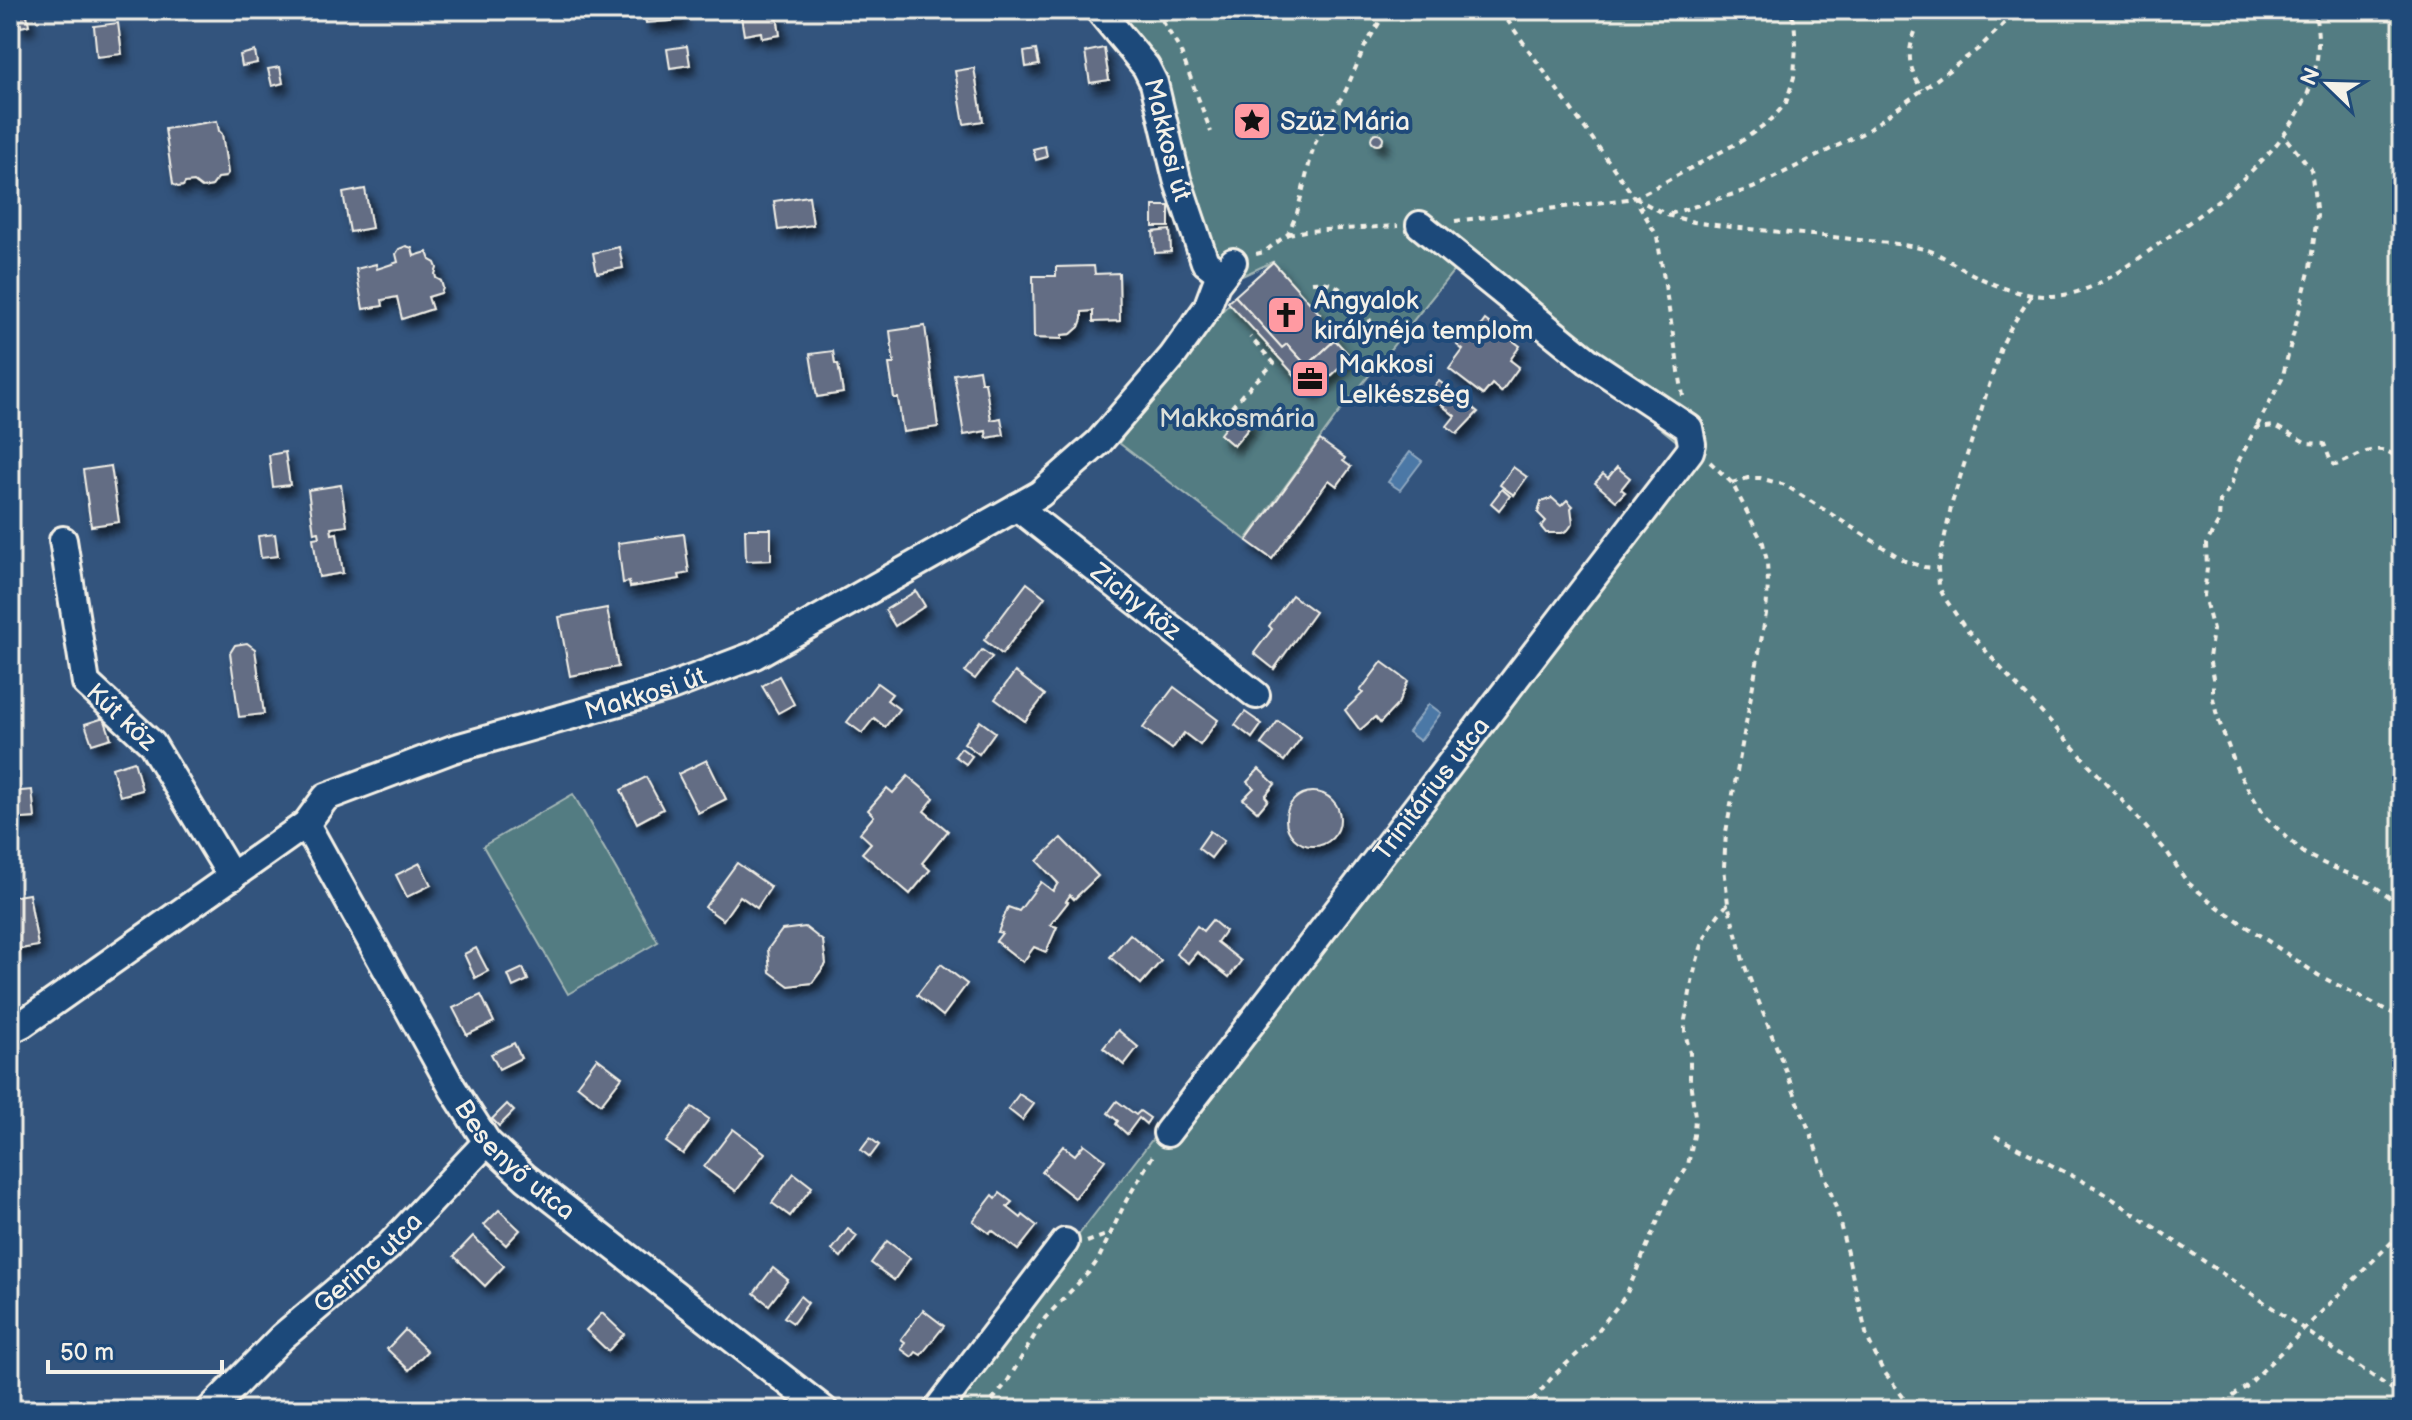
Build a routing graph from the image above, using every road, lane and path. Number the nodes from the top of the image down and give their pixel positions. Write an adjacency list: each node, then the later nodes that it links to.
1 (1099, 10): 16 (street, Makkosi út)
2 (1156, 10): 10 (path)
3 (1387, 10): 15 (path)
4 (1500, 10): 12 (path)
5 (1788, 10): 12 (path)
6 (2018, 10): 9 (path)
7 (2314, 10): 11 (path)
8 (1915, 32): 9 (path)
9 (1922, 90): 13 (path)
10 (1211, 132)
11 (2284, 136): 18 (path); 24 (path)
12 (1635, 198): 13 (path); 14 (path); 25 (path)
13 (1667, 215): 18 (path)
14 (1420, 225): 15 (path); 25 (street)
15 (1288, 234): 16 (path)
16 (1227, 268): 29 (street, Makkosi út)
17 (1312, 282): 19 (path)
18 (2031, 296): 32 (path)
19 (1360, 336)
20 (1250, 337): 22 (path)
21 (1280, 358): 22 (path)
22 (1274, 363): 23 (path)
23 (1202, 414)
24 (2256, 428): 26 (path); 37 (path)
25 (1690, 436): 27 (path); 40 (street, Trinitárius utca)
26 (2402, 464)
27 (1732, 483): 32 (path); 36 (path)
28 (2402, 495): 30 (path)
29 (1017, 507): 33 (street, Zichy köz); 34 (street, Makkosi út)
30 (2402, 528)
31 (63, 540): 35 (street, Kút köz)
32 (1938, 568): 38 (path)
33 (1256, 695)
34 (306, 824): 35 (street, Makkosi út); 42 (street, Besenyő utca)
35 (232, 877): 39 (street, Makkosi út)
36 (1728, 904): 51 (path); 52 (path)
37 (2402, 907)
38 (2402, 1018)
39 (10, 1030)
40 (1167, 1133): 50 (path)
41 (1995, 1136): 45 (path)
42 (487, 1142): 47 (street, Gerinc utca); 48 (street, Besenyő utca)
43 (2402, 1232): 45 (path)
44 (1065, 1242): 49 (street)
45 (2304, 1330): 46 (path); 53 (path)
46 (2402, 1396)
47 (210, 1410)
48 (824, 1410)
49 (937, 1410)
50 (985, 1410)
51 (1525, 1410)
52 (1913, 1410)
53 (2213, 1410)

